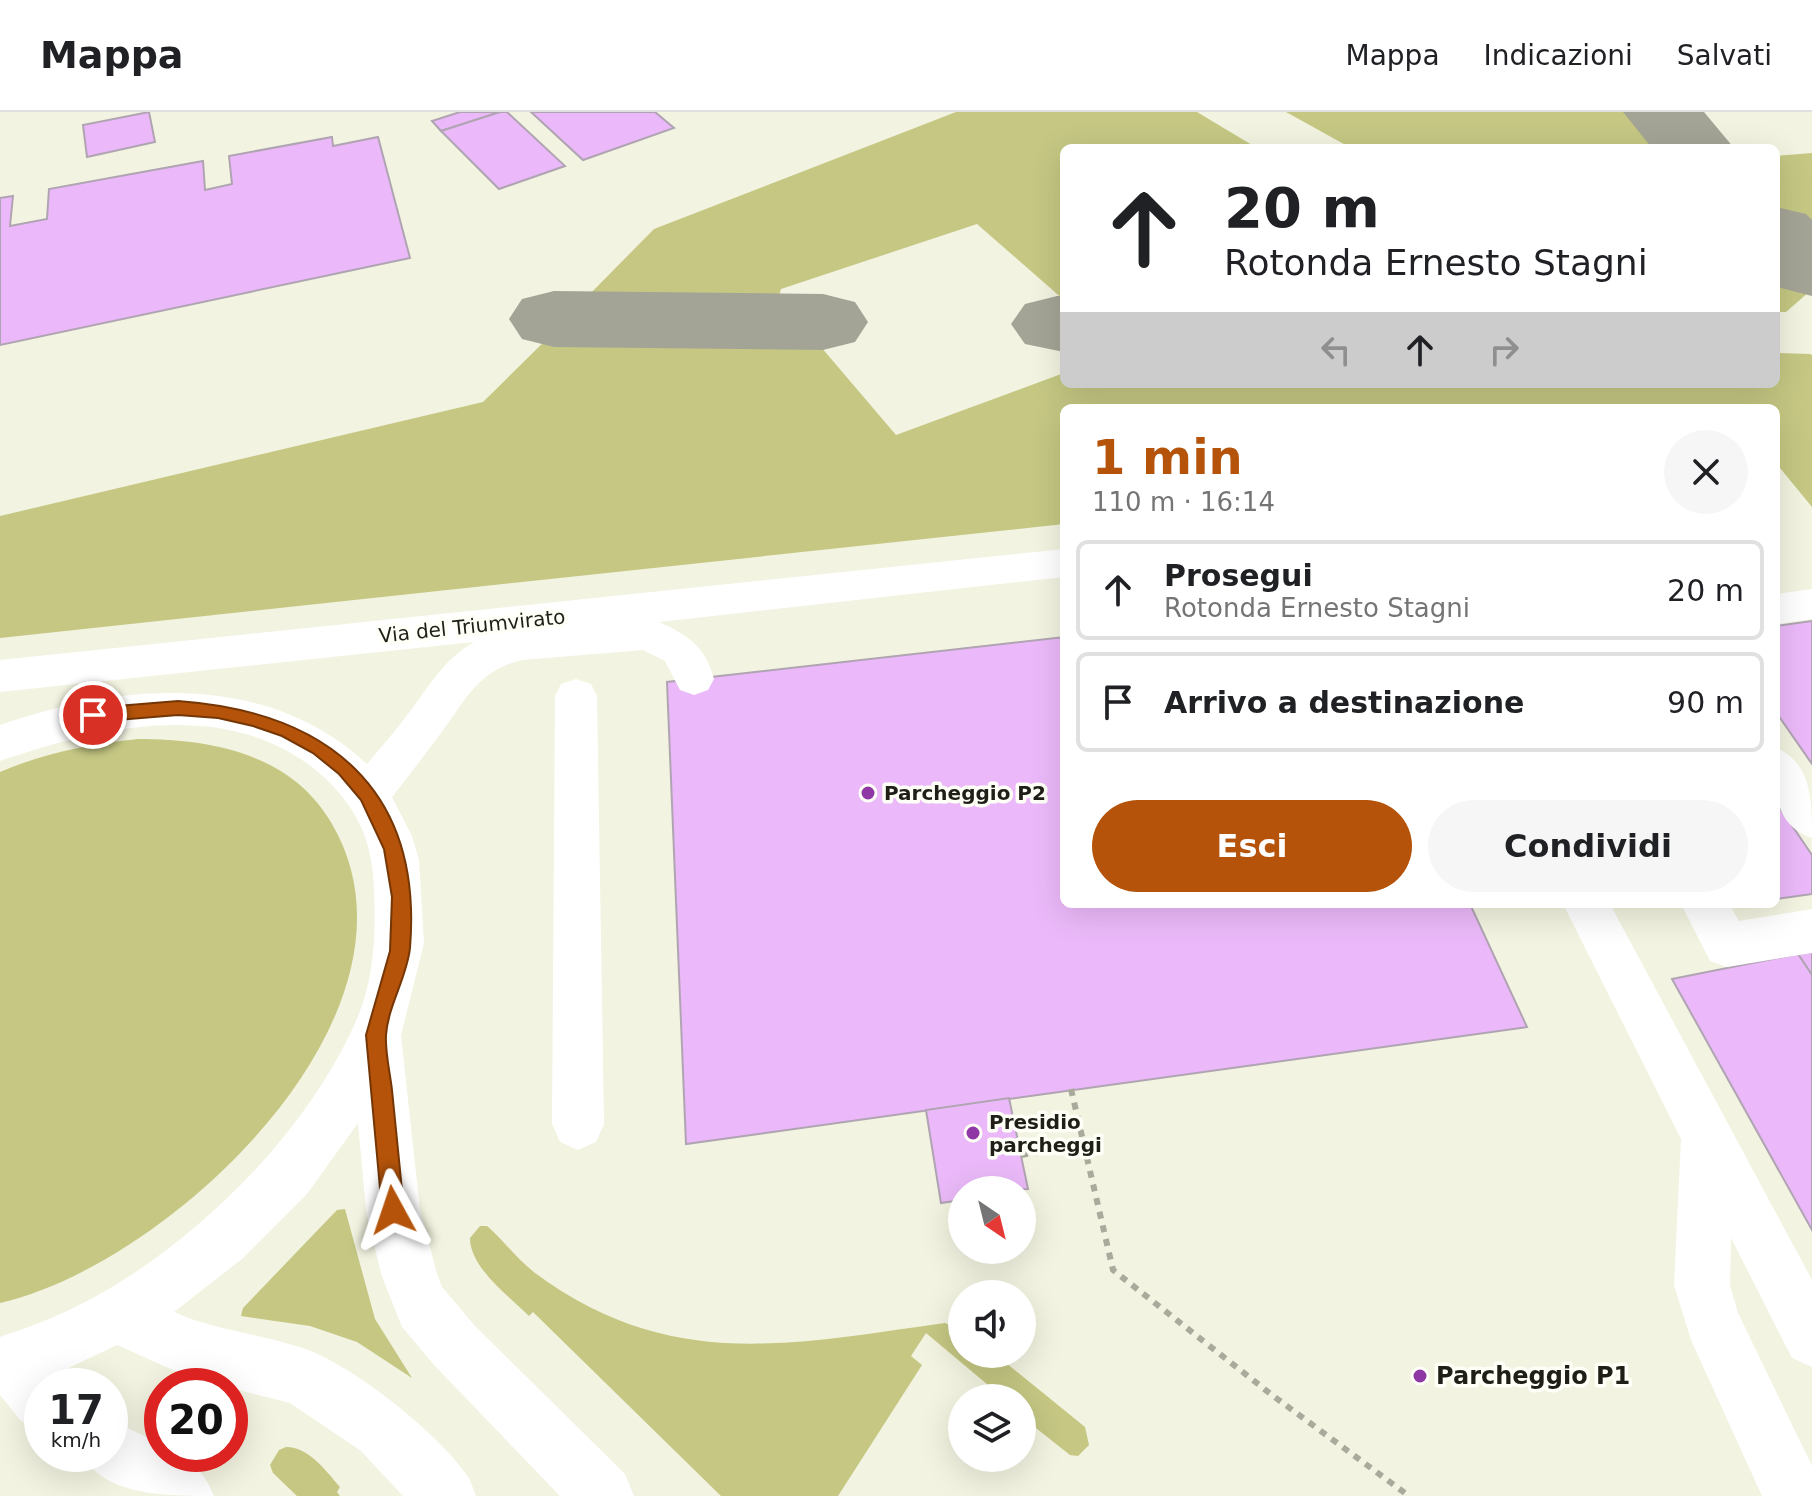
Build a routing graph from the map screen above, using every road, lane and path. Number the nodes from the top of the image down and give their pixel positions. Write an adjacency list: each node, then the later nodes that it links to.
1 (1060, 564): 4 (street, Via del Triumvirato)
2 (1812, 604): 3 (street)
3 (1780, 608)
4 (0, 676)
5 (450, 685): 6 (street); 6 (street); 9 (street)
6 (576, 696): 16 (street)
7 (1, 742): 9 (street)
8 (1780, 772): 10 (street)
9 (368, 795): 14 (street)
10 (1812, 819)
11 (1588, 908): 17 (street)
12 (1706, 908): 13 (street)
13 (1812, 931)
14 (376, 1035): 20 (street); 26 (street)
15 (1071, 1089): 18 (path)
16 (578, 1124)
17 (1706, 1139): 21 (street); 28 (street)
18 (1083, 1144): 19 (path); 27 (path)
19 (1021, 1155)
20 (116, 1315): 22 (street); 25 (street)
21 (1812, 1338)
22 (18, 1376)
23 (128, 1459): 24 (street)
24 (183, 1496)
25 (445, 1496)
26 (603, 1496)
27 (1409, 1496)
28 (1794, 1496)

